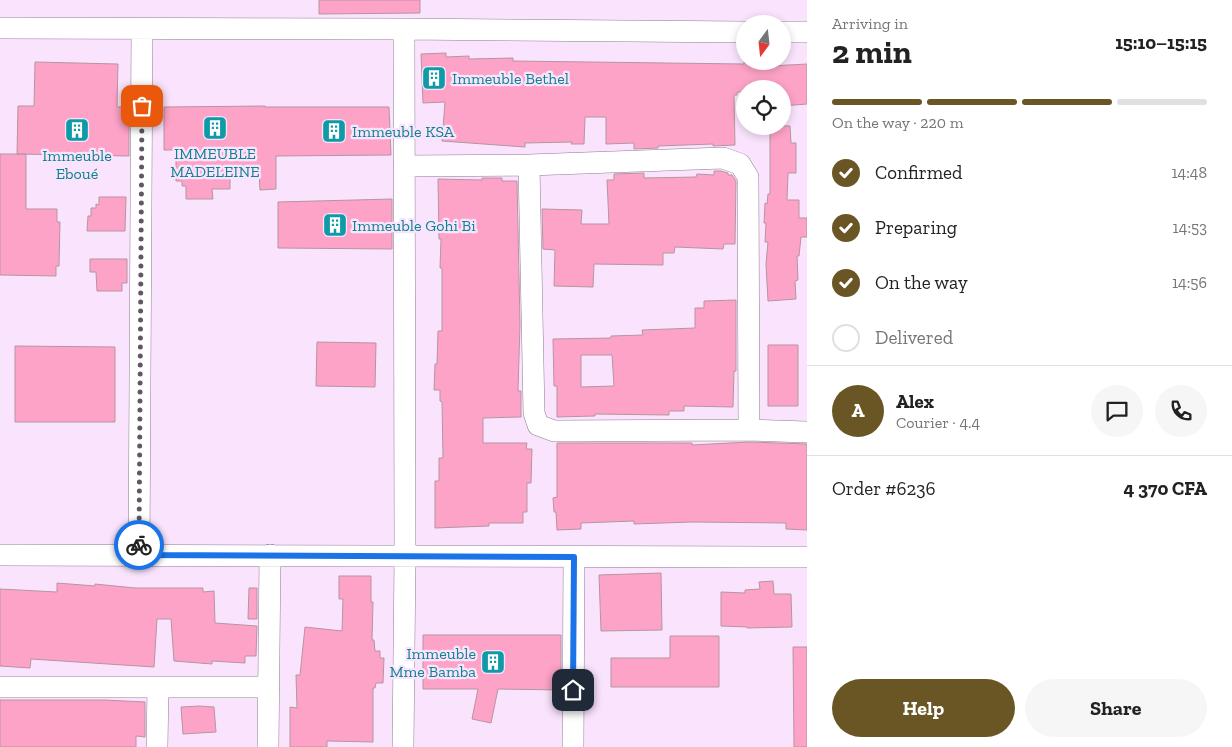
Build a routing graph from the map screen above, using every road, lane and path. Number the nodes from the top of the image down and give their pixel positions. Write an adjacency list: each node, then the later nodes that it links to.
1 (0, 28): 2 (street)
2 (142, 28): 3 (street); 12 (street)
3 (404, 29): 4 (street); 7 (street)
4 (736, 32)
5 (791, 32): 6 (street)
6 (807, 32)
7 (404, 166): 8 (street); 14 (street)
8 (529, 166): 9 (street); 9 (street)
9 (748, 430): 10 (street)
10 (807, 432)
11 (0, 555): 12 (street)
12 (139, 555): 13 (street)
13 (270, 555): 14 (street); 18 (street)
14 (405, 556): 15 (street); 22 (street)
15 (574, 557): 16 (street); 23 (street)
16 (807, 557)
17 (0, 687): 19 (street)
18 (269, 687): 19 (street); 21 (street)
19 (158, 688): 20 (street)
20 (157, 747)
21 (268, 747)
22 (403, 747)
23 (573, 747)

